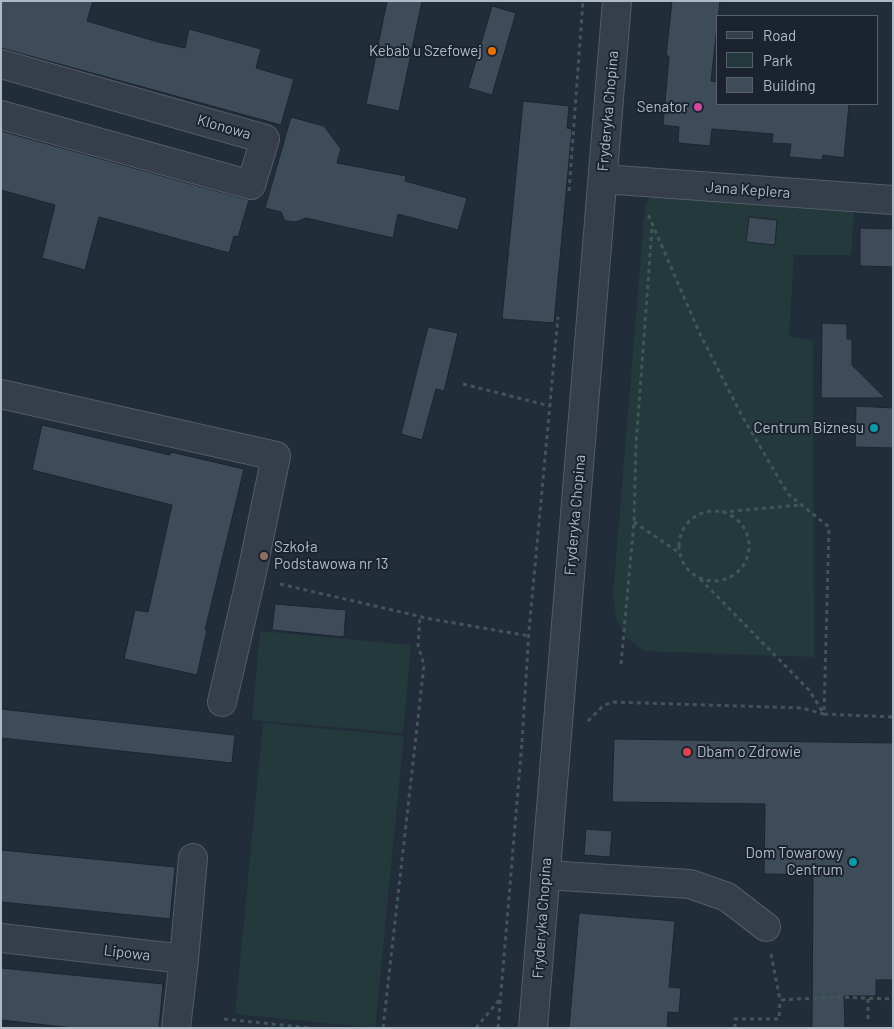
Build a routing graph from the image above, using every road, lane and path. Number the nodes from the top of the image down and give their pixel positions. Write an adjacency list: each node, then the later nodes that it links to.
1 (583, 1): 6 (path)
2 (617, 1): 5 (street, Fryderyka Chopina)
3 (1, 64): 4 (street, Klonowa)
4 (1, 115)
5 (603, 179): 7 (street, Jana Keplera); 30 (street, Fryderyka Chopina)
6 (569, 193)
7 (893, 200)
8 (649, 220): 9 (path)
9 (652, 226): 14 (path); 16 (path)
10 (559, 310): 13 (path)
11 (463, 384): 13 (path)
12 (1, 394): 18 (street)
13 (550, 406): 21 (path)
14 (801, 505): 15 (path); 24 (path)
15 (722, 512): 17 (path); 19 (path)
16 (634, 522): 17 (path); 22 (path)
17 (678, 553): 19 (path)
18 (251, 577): 20 (path); 23 (street)
19 (700, 579): 24 (path)
20 (420, 616): 21 (path); 42 (path)
21 (529, 636): 27 (path)
22 (621, 664)
23 (222, 702)
24 (824, 714): 25 (path); 26 (path)
25 (893, 717)
26 (585, 725)
27 (522, 742): 28 (path); 34 (path)
28 (529, 742)
29 (193, 858): 33 (street)
30 (545, 875): 31 (street); 45 (street, Fryderyka Chopina)
31 (766, 927): 37 (path)
32 (1, 938): 33 (street, Lipowa)
33 (184, 960): 40 (street)
34 (500, 999): 43 (path); 44 (path)
35 (868, 999): 36 (path); 37 (path); 39 (path)
36 (893, 999)
37 (780, 1000): 46 (path)
38 (224, 1019): 41 (path)
39 (868, 1020)
40 (176, 1028)
41 (310, 1028)
42 (383, 1028)
43 (476, 1028)
44 (498, 1028)
45 (533, 1028)
46 (735, 1028)

